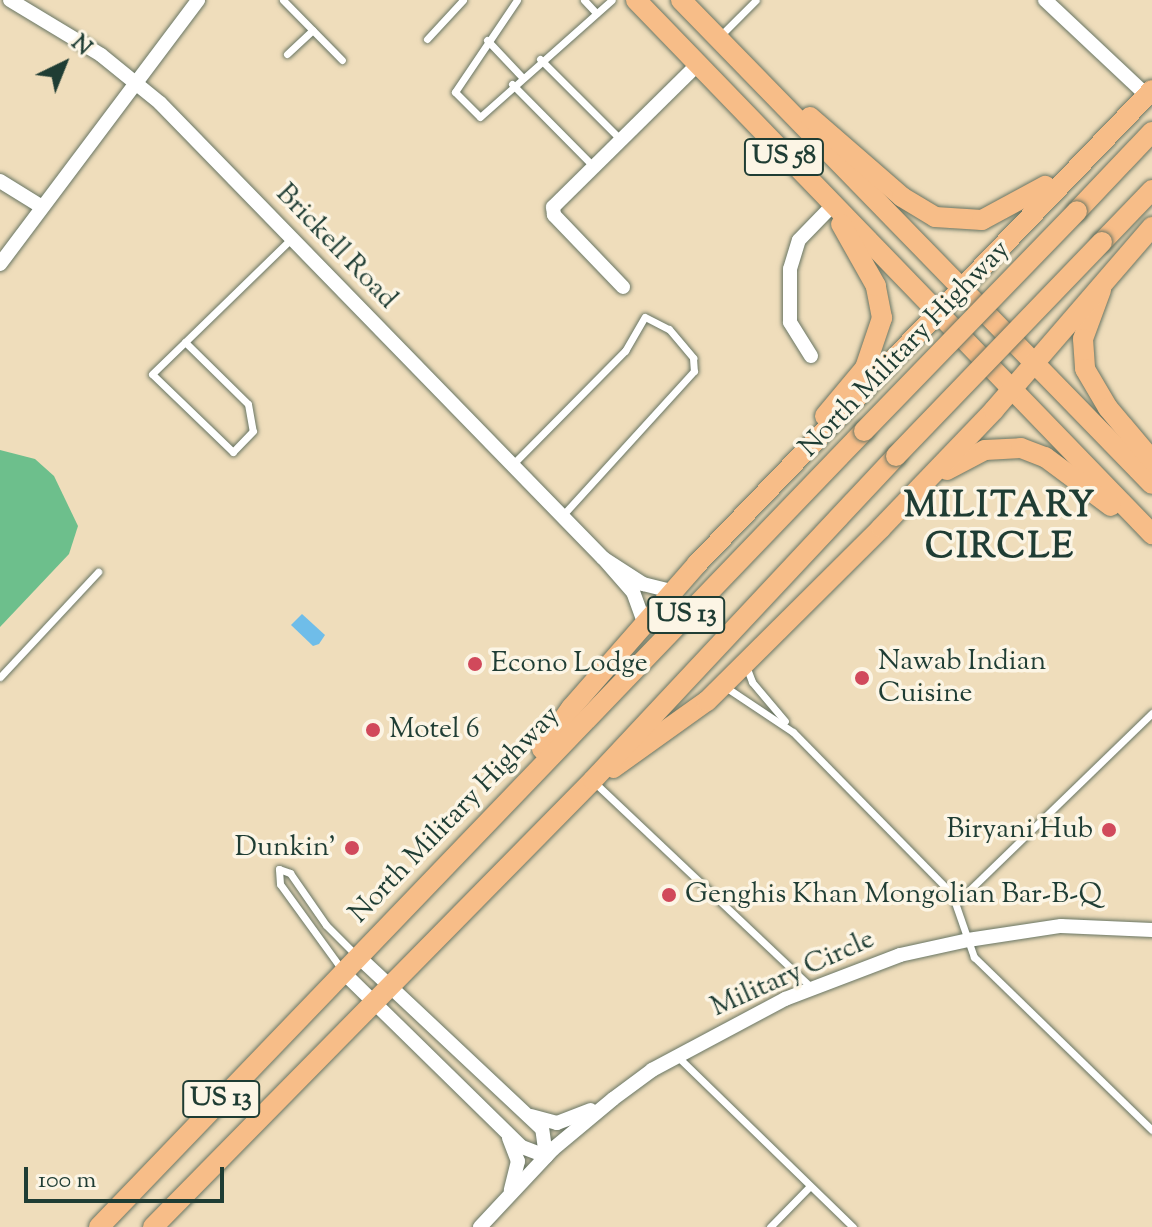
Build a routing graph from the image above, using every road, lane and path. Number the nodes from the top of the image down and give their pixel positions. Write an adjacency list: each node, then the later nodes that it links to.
1 (10, 0): 22 (street, Brickell Road)
2 (198, 0): 22 (street)
3 (283, 0): 13 (lane)
4 (463, 0): 15 (lane)
5 (517, 0): 16 (lane)
6 (584, 0): 12 (lane)
7 (612, 0): 12 (lane)
8 (636, 0): 20 (main road, US 58)
9 (681, 0): 14 (main road, US 58)
10 (756, 0): 14 (lane)
11 (1045, 0): 25 (street)
12 (596, 13): 18 (lane)
13 (313, 30): 17 (lane); 19 (lane)
14 (718, 38): 23 (main road, US 58)
15 (427, 39)
16 (487, 40): 21 (lane); 24 (lane)
17 (287, 54)
18 (540, 59): 21 (lane); 27 (lane)
19 (342, 60)
20 (697, 65): 27 (street); 32 (main road, US 58)
21 (521, 76): 24 (lane)
22 (137, 81): 33 (street); 35 (street, Brickell Road)
23 (763, 83): 29 (main road); 38 (main road, US 58)
24 (512, 84): 28 (lane)
25 (1149, 92): 29 (main road)
26 (1152, 132): 62 (main road, North Military Highway / US 13, bridge)
27 (621, 140): 28 (street)
28 (594, 167): 39 (street)
29 (1066, 174): 38 (main road)
30 (0, 181): 33 (street)
31 (1152, 190): 61 (main road, US 13, bridge)
32 (832, 206): 40 (main road, US 58); 42 (street); 50 (main road)
33 (42, 207): 37 (street)
34 (1152, 227): 36 (main road)
35 (292, 238): 41 (lane); 46 (street, Brickell Road)
36 (1120, 261): 43 (main road); 45 (main road)
37 (0, 264)
38 (959, 286): 40 (main road); 43 (main road, US 58)
39 (623, 287)
40 (936, 310): 44 (main road, US 58); 50 (main road)
41 (185, 342): 41 (lane)
42 (811, 356)
43 (1034, 362): 44 (main road); 47 (main road, US 58)
44 (1013, 388): 48 (main road); 51 (main road, US 58)
45 (1152, 460)
46 (512, 465): 49 (street, Brickell Road); 49 (lane)
47 (1152, 484)
48 (920, 487): 51 (main road); 56 (main road)
49 (562, 516): 52 (street, Brickell Road)
50 (740, 519): 54 (main road)
51 (1152, 536)
52 (603, 558): 54 (street, Brickell Road); 55 (street, Brickell Road)
53 (98, 572): 57 (lane)
54 (672, 591): 55 (main road)
55 (644, 622): 62 (main road)
56 (744, 662): 58 (main road); 60 (lane)
57 (0, 677)
58 (722, 685): 60 (lane); 61 (main road)
59 (1152, 713): 63 (lane)
60 (793, 732): 63 (lane)
61 (593, 780): 67 (main road, US 13); 68 (lane)
62 (508, 799): 66 (main road, North Military Highway / US 13)
63 (957, 902): 65 (lane)
64 (1152, 930): 65 (street, Military Circle)
65 (968, 940): 68 (street, Military Circle); 75 (lane)
66 (350, 964): 66 (lane); 67 (street); 69 (street, Military Circle); 80 (main road, North Military Highway / US 13)
67 (392, 987): 69 (main road, US 13); 70 (street)
68 (812, 988): 71 (street, Military Circle)
69 (375, 1004): 72 (street, Military Circle); 81 (main road, US 13)
70 (460, 1050): 72 (lane); 74 (street)
71 (678, 1057): 73 (street, Military Circle); 78 (lane)
72 (441, 1070): 76 (street, Military Circle)
73 (613, 1099): 74 (street, Military Circle); 77 (street, Military Circle)
74 (527, 1114): 77 (street)
75 (1152, 1130)
76 (505, 1131): 77 (street, Military Circle); 79 (street, Military Circle)
77 (546, 1156): 79 (street, Military Circle)
78 (810, 1186): 83 (lane); 84 (lane)
79 (508, 1195): 82 (street, Military Circle)
80 (99, 1227)
81 (153, 1227)
82 (480, 1227)
83 (770, 1227)
84 (853, 1227)

